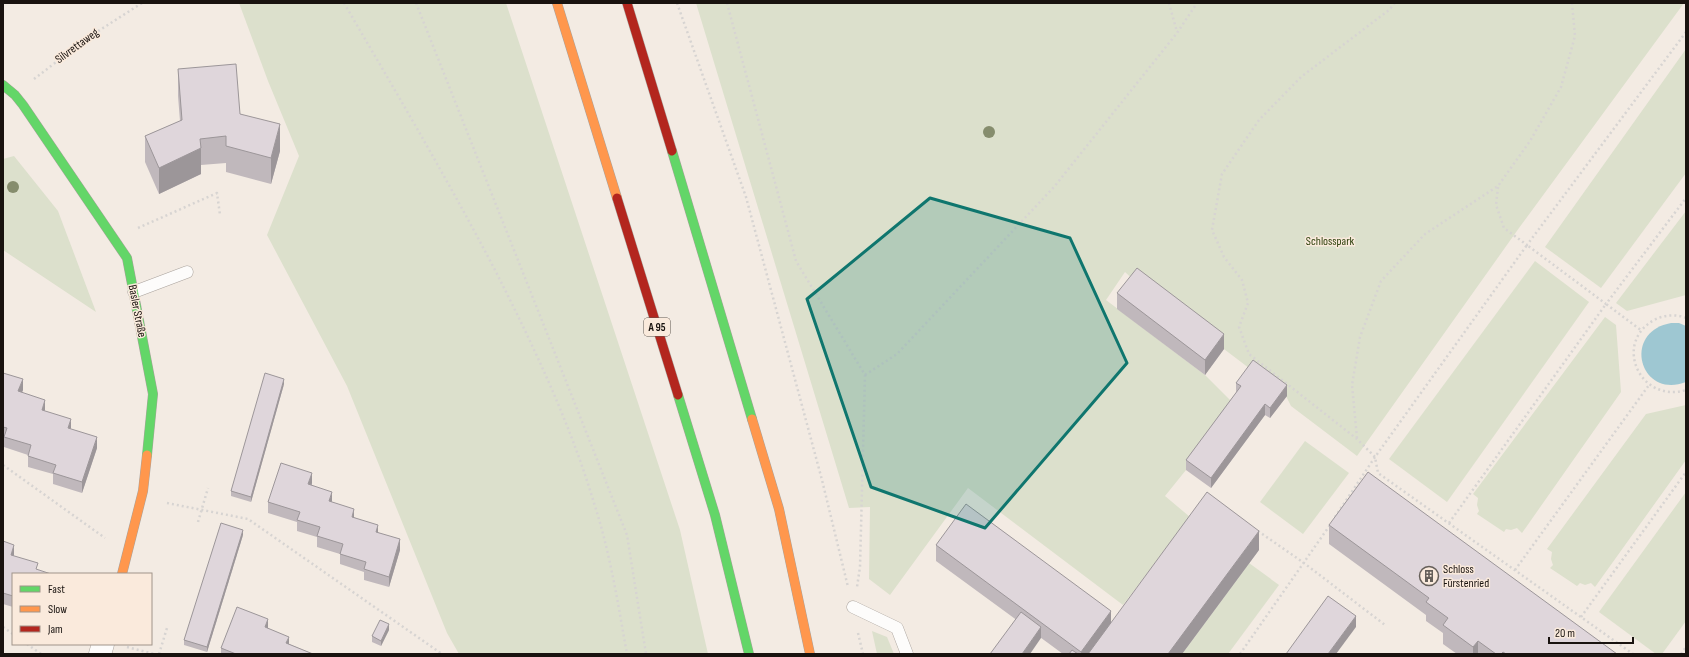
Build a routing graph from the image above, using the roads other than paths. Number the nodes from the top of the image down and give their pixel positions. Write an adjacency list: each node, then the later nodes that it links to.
1 (557, 3): 8 (main road, A 95)
2 (627, 3): 9 (main road)
3 (3, 85): 5 (main road, Basler Straße)
4 (187, 272): 5 (lane)
5 (134, 292): 6 (main road, Basler Straße)
6 (122, 573)
7 (853, 607): 10 (lane)
8 (749, 654)
9 (810, 654)
10 (907, 654)

